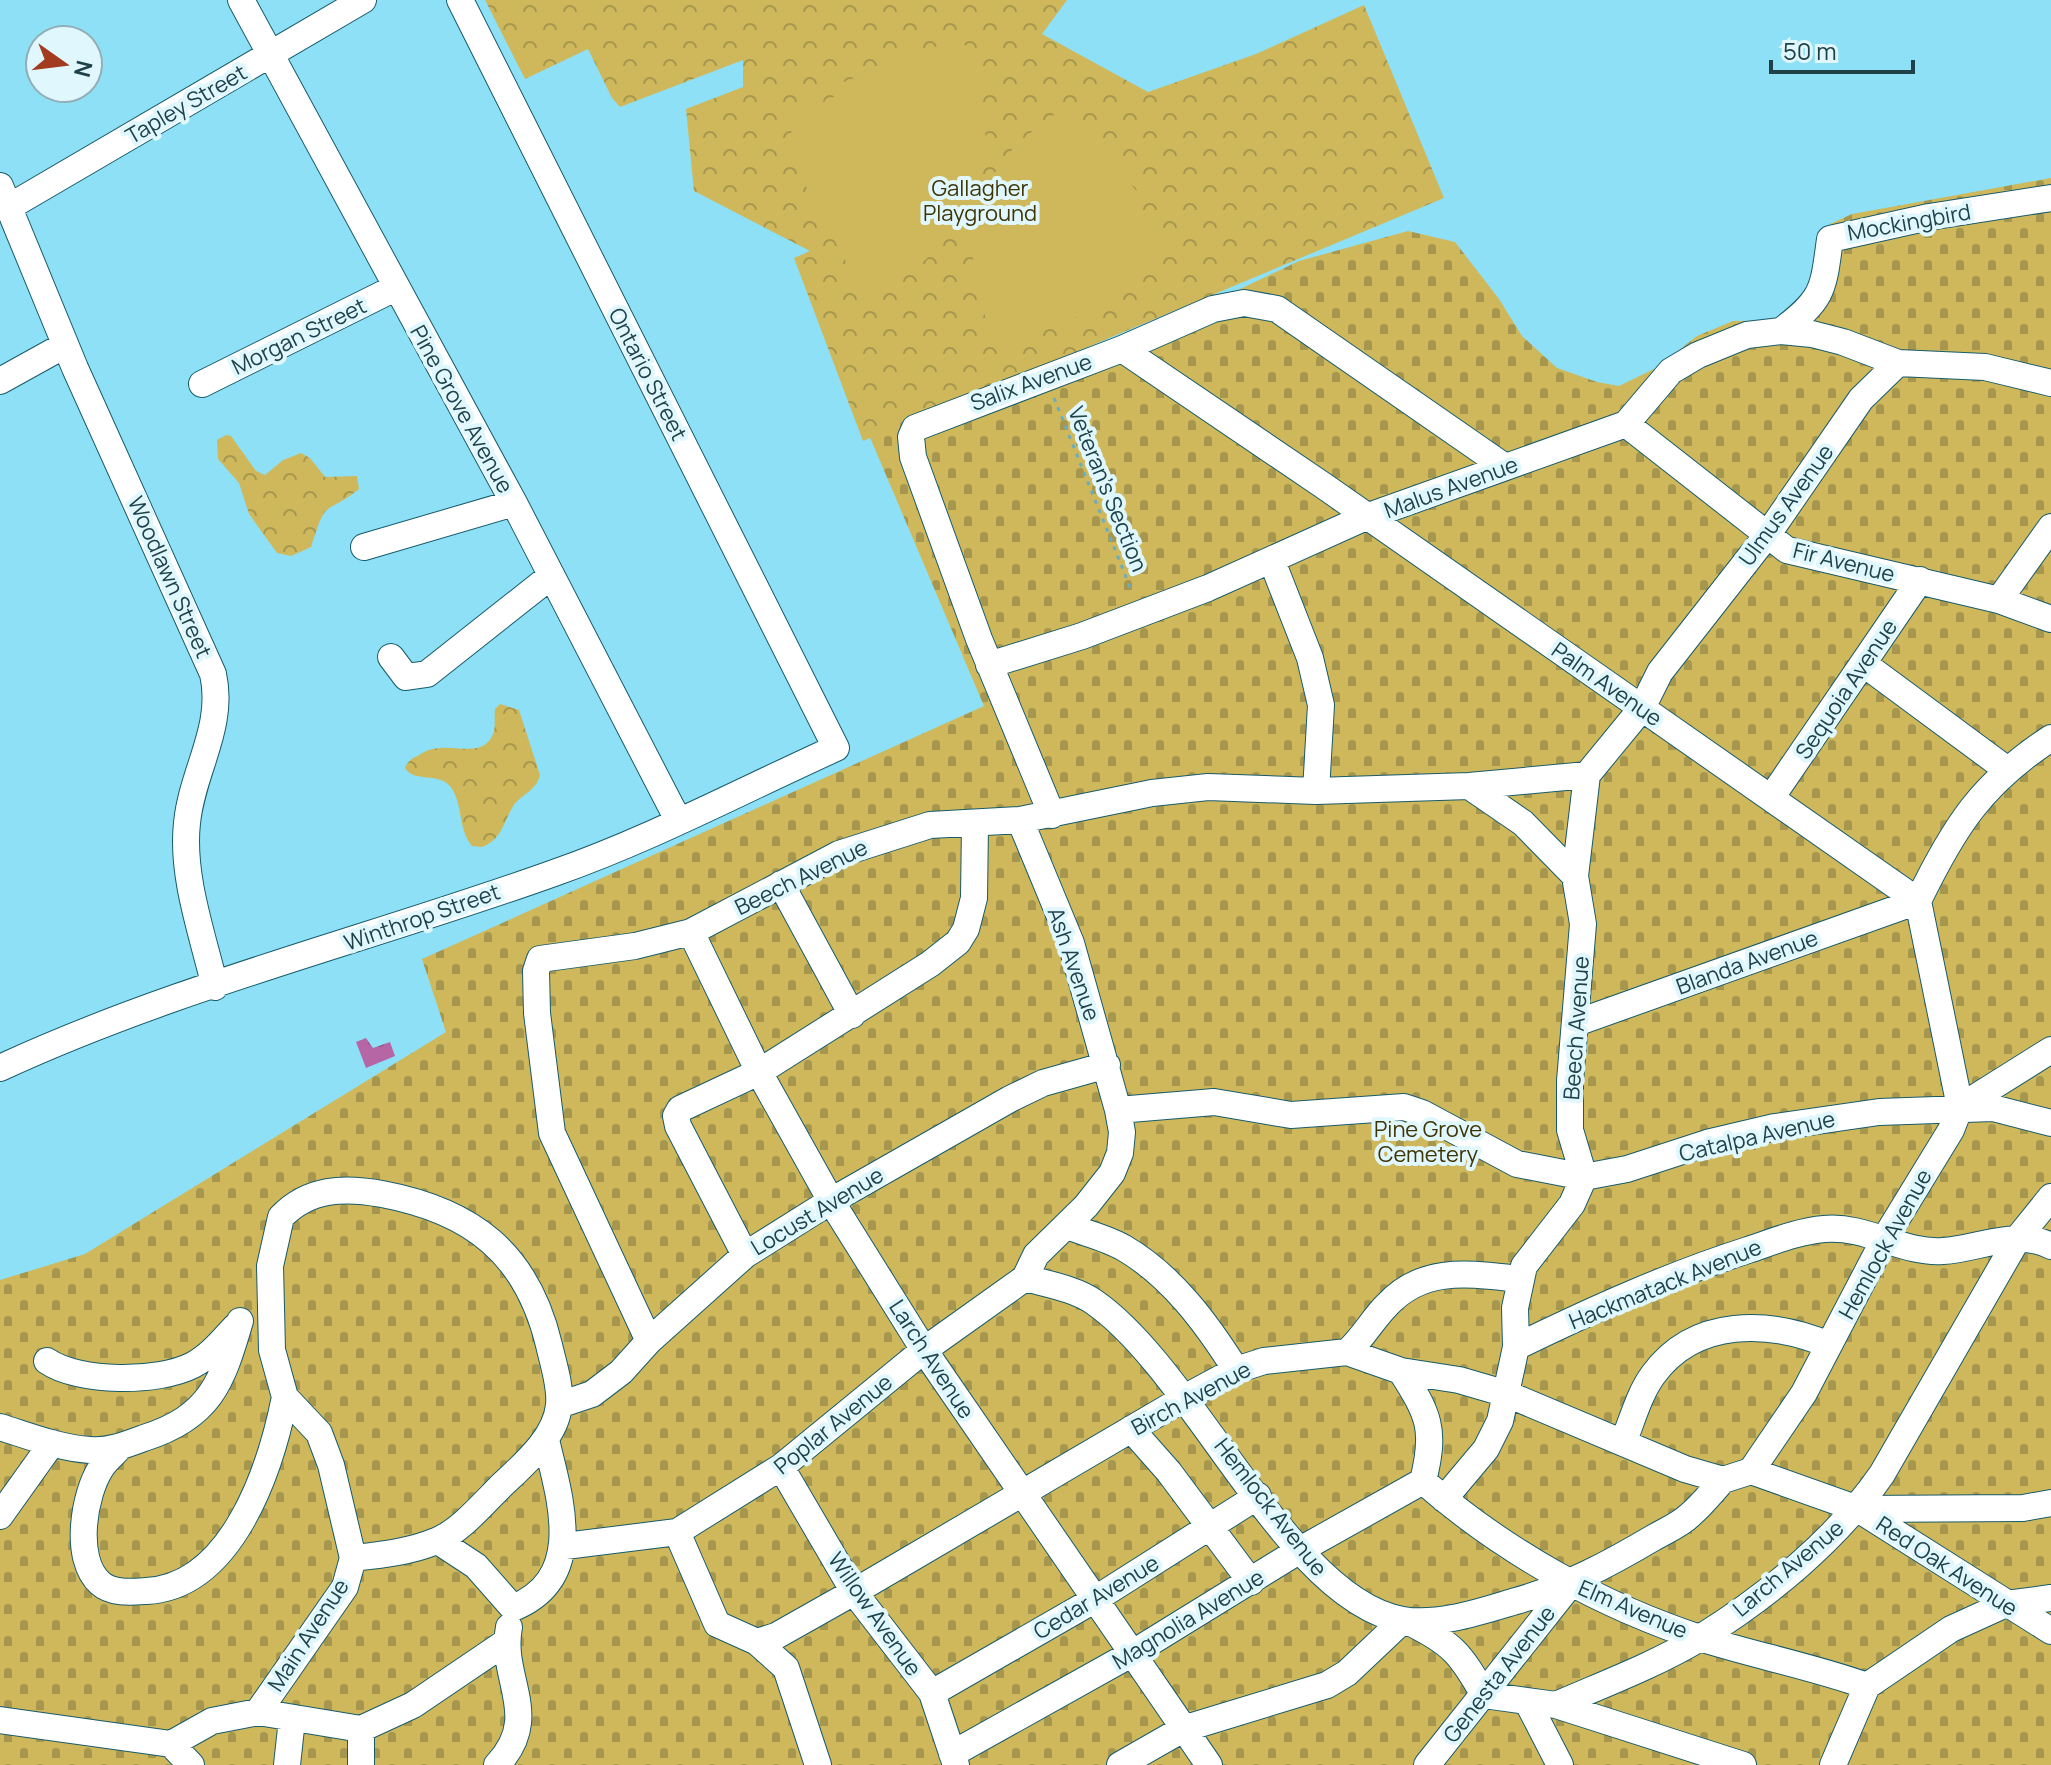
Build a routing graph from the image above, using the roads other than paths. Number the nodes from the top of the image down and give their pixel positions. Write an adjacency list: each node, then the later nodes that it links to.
1 (241, 0): 4 (street, Pine Grove Avenue)
2 (363, 0): 4 (street, Tapley Street)
3 (460, 0): 32 (street, Ontario Street)
4 (271, 54): 5 (street, Tapley Street); 7 (street, Pine Grove Avenue)
5 (4, 197): 9 (street, Woodlawn Street)
6 (2051, 198): 8 (street, Mockingbird)
7 (395, 288): 14 (street, Morgan Street); 17 (street, Pine Grove Avenue)
8 (1781, 331): 11 (street); 15 (street)
9 (65, 345): 12 (street); 46 (street, Woodlawn Street)
10 (1122, 349): 16 (street, Salix Avenue); 18 (street, Palm Avenue); 29 (street, Salix Avenue)
11 (1898, 363): 13 (street); 20 (street, Ulmus Avenue)
12 (0, 381)
13 (2051, 383)
14 (202, 384)
15 (1626, 424): 16 (street, Malus Avenue); 20 (street, Fir Avenue)
16 (1505, 467): 18 (street, Malus Avenue)
17 (514, 503): 21 (street); 23 (street, Pine Grove Avenue)
18 (1366, 517): 22 (street, Malus Avenue); 30 (street, Palm Avenue)
19 (2051, 527): 25 (street)
20 (1768, 534): 24 (street, Fir Avenue); 30 (street, Ulmus Avenue)
21 (364, 547)
22 (1272, 561): 29 (street, Malus Avenue); 36 (street)
23 (551, 576): 27 (street); 39 (street, Pine Grove Avenue)
24 (1920, 580): 25 (street, Fir Avenue); 28 (street, Sequoia Avenue)
25 (1999, 600): 26 (street, Fir Avenue)
26 (2051, 619)
27 (391, 657)
28 (1864, 664): 33 (street); 37 (street, Sequoia Avenue)
29 (989, 665): 38 (street, Salix Avenue)
30 (1642, 708): 34 (street, Ulmus Avenue); 37 (street, Palm Avenue)
31 (2051, 738): 33 (street)
32 (836, 748): 39 (street, Winthrop Street)
33 (2006, 769): 44 (street)
34 (1587, 775): 35 (street, Beech Avenue); 42 (street, Beech Avenue)
35 (1469, 786): 36 (street, Beech Avenue); 42 (street)
36 (1316, 791): 38 (street, Beech Avenue)
37 (1771, 798): 44 (street, Palm Avenue)
38 (1052, 815): 40 (street, Beech Avenue)
39 (678, 820): 46 (street, Winthrop Street)
40 (1020, 820): 41 (street, Beech Avenue); 50 (street, Ash Avenue)
41 (975, 824): 43 (street, Beech Avenue); 47 (street)
42 (1575, 876): 48 (street, Beech Avenue)
43 (781, 884): 45 (street, Beech Avenue); 47 (street)
44 (1918, 901): 48 (street, Blanda Avenue); 53 (street)
45 (691, 932): 52 (street, Larch Avenue); 68 (street, Beech Avenue)
46 (215, 987): 51 (street, Winthrop Street)
47 (852, 1015): 52 (street)
48 (1576, 1023): 56 (street, Beech Avenue)
49 (2051, 1050): 53 (street)
50 (1107, 1065): 54 (street, Ash Avenue); 58 (street, Locust Avenue)
51 (0, 1068)
52 (759, 1072): 58 (street, Larch Avenue); 63 (street)
53 (1960, 1107): 55 (street, Catalpa Avenue); 56 (street, Catalpa Avenue); 60 (street, Hemlock Avenue)
54 (1118, 1110): 56 (street); 59 (street, Poplar Avenue)
55 (2051, 1123)
56 (1584, 1177): 65 (street)
57 (2051, 1197): 61 (street, Larch Avenue)
58 (831, 1201): 63 (street, Locust Avenue); 71 (street, Larch Avenue)
59 (1067, 1226): 64 (street, Poplar Avenue); 74 (street)
60 (1885, 1238): 61 (street, Hackmatack Avenue); 69 (street, Hemlock Avenue); 70 (street, Hackmatack Avenue)
61 (2018, 1238): 62 (street, Hackmatack Avenue); 94 (street, Larch Avenue)
62 (2051, 1246)
63 (745, 1255): 68 (street, Locust Avenue)
64 (1025, 1278): 71 (street, Poplar Avenue); 78 (street, Hemlock Avenue)
65 (1520, 1279): 70 (street); 72 (street)
66 (270, 1300): 67 (street); 77 (street); 79 (street)
67 (240, 1321): 73 (street); 85 (street)
68 (649, 1341): 79 (street, Locust Avenue)
69 (1829, 1345): 84 (street); 87 (street, Hemlock Avenue)
70 (1516, 1347): 76 (street)
71 (924, 1350): 86 (street, Poplar Avenue); 90 (street, Larch Avenue)
72 (1347, 1352): 74 (street, Birch Avenue); 75 (street, Birch Avenue)
73 (47, 1361)
74 (1236, 1370): 78 (street, Birch Avenue)
75 (1401, 1371): 76 (street, Birch Avenue); 89 (street)
76 (1507, 1394): 84 (street, Birch Avenue); 92 (street)
77 (285, 1397): 85 (street); 101 (street)
78 (1186, 1397): 81 (street, Birch Avenue); 91 (street, Hemlock Avenue)
79 (559, 1405): 82 (street)
80 (0, 1427): 83 (street)
81 (1131, 1429): 90 (street, Birch Avenue); 96 (street)
82 (546, 1440): 98 (street); 99 (street)
83 (52, 1443): 85 (street); 95 (street)
84 (1623, 1443): 88 (street, Birch Avenue)
85 (121, 1446)
86 (781, 1467): 97 (street, Poplar Avenue); 104 (street, Willow Avenue)
87 (1751, 1471): 88 (street); 94 (street, Red Oak Avenue)
88 (1723, 1480): 103 (street, Hemlock Avenue)
89 (1423, 1481): 92 (street, Elm Avenue); 100 (street, Magnolia Avenue)
90 (1023, 1495): 104 (street, Birch Avenue); 106 (street, Larch Avenue)
91 (1258, 1496): 96 (street, Cedar Avenue); 100 (street, Hemlock Avenue)
92 (1444, 1499): 103 (street, Elm Avenue)
93 (2051, 1503): 94 (street)
94 (1858, 1509): 107 (street, Red Oak Avenue); 111 (street, Larch Avenue)
95 (0, 1516)
96 (1209, 1528): 102 (street); 106 (street, Cedar Avenue)
97 (677, 1532): 99 (street, Poplar Avenue); 113 (street)
98 (438, 1541): 101 (street); 108 (street)
99 (565, 1546): 108 (street)
100 (1300, 1550): 102 (street, Magnolia Avenue); 109 (street, Hemlock Avenue)
101 (353, 1558): 120 (street, Main Avenue)
102 (1251, 1582): 114 (street, Magnolia Avenue)
103 (1571, 1584): 109 (street, Hemlock Avenue); 111 (street, Elm Avenue); 117 (street, Genesta Avenue)
104 (854, 1592): 113 (street, Birch Avenue); 116 (street, Willow Avenue)
105 (2051, 1598): 107 (street)
106 (1094, 1600): 114 (street, Larch Avenue); 116 (street, Cedar Avenue)
107 (2006, 1604): 110 (street, Red Oak Avenue); 115 (street)
108 (513, 1608): 112 (street)
109 (1403, 1620): 117 (street); 124 (street)
110 (2051, 1631)
111 (1700, 1638): 115 (street, Elm Avenue); 119 (street, Larch Avenue)
112 (506, 1642): 123 (street); 130 (street)
113 (757, 1642): 131 (street)
114 (1133, 1653): 124 (street, Larch Avenue); 126 (street, Magnolia Avenue)
115 (1867, 1686): 137 (street)
116 (932, 1693): 126 (street, Willow Avenue)
117 (1484, 1695): 118 (street); 134 (street, Genesta Avenue)
118 (1527, 1701): 119 (street); 135 (street)
119 (1556, 1705): 136 (street)
120 (258, 1712): 121 (street); 125 (street, Main Avenue)
121 (292, 1719): 123 (street); 128 (street)
122 (0, 1720): 125 (street)
123 (361, 1729): 129 (street)
124 (1183, 1729): 132 (street); 133 (street, Larch Avenue)
125 (171, 1744): 127 (street)
126 (954, 1760)
127 (191, 1765)
128 (287, 1765)
129 (361, 1765)
130 (497, 1765)
131 (818, 1765)
132 (1120, 1765)
133 (1209, 1765)
134 (1427, 1765)
135 (1560, 1765)
136 (1743, 1765)
137 (1833, 1765)

